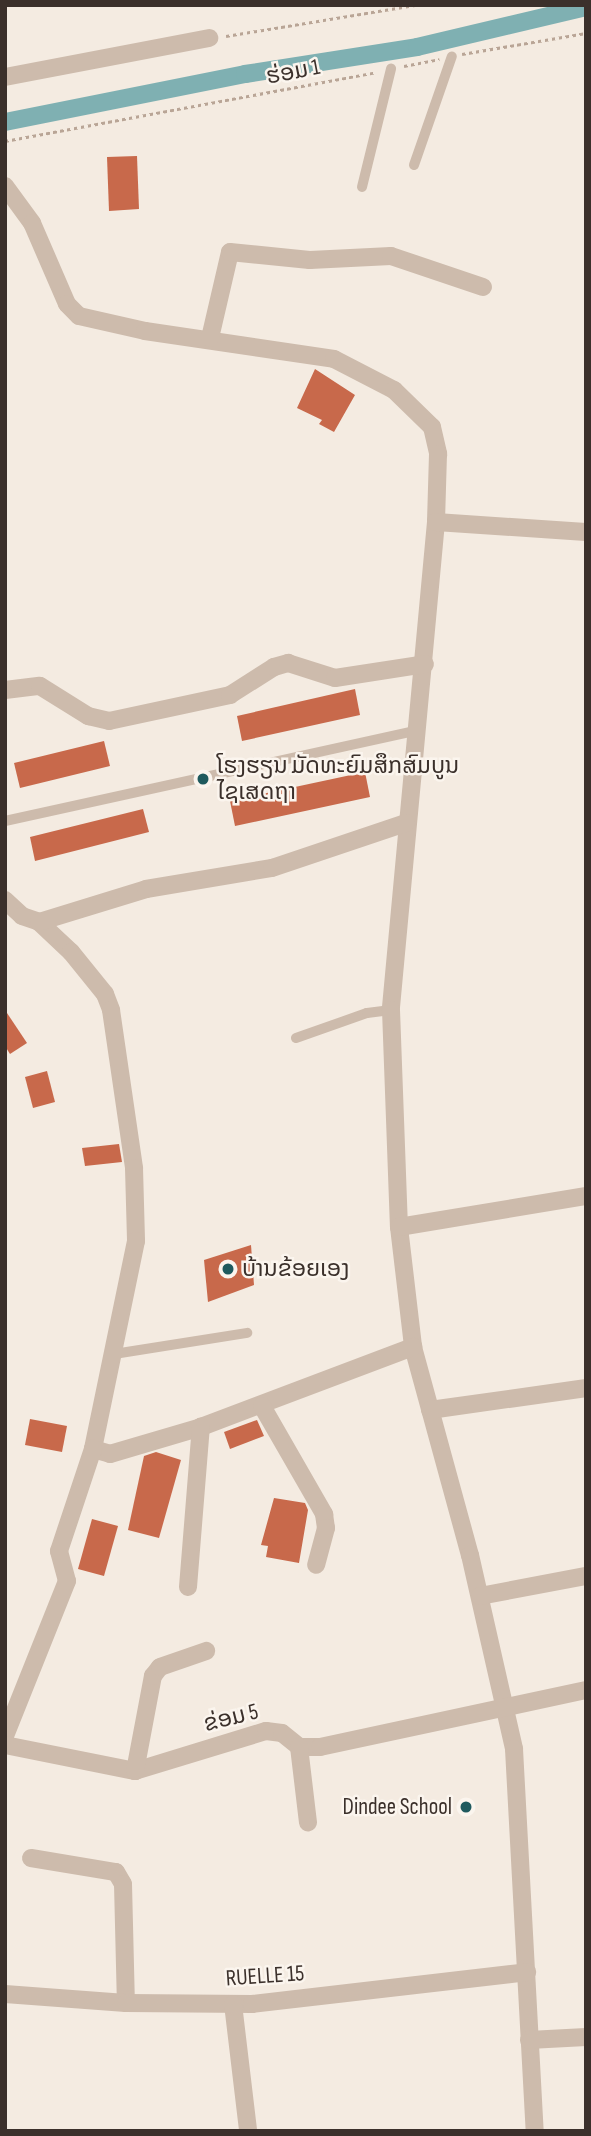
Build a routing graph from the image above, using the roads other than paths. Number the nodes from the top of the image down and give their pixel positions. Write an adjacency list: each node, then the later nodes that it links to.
1 (209, 38): 4 (street)
2 (452, 56): 5 (lane)
3 (391, 69): 7 (lane)
4 (5, 77)
5 (414, 165)
6 (5, 186): 9 (street)
7 (362, 187)
8 (483, 287): 9 (street)
9 (210, 338): 10 (street)
10 (436, 522): 11 (street); 12 (street)
11 (586, 532)
12 (425, 664): 13 (street); 14 (street)
13 (5, 690)
14 (416, 731): 15 (lane); 16 (street)
15 (5, 821)
16 (406, 823): 18 (street); 19 (street)
17 (5, 900): 18 (street)
18 (38, 922): 25 (street)
19 (391, 1010): 20 (lane); 22 (street)
20 (296, 1038)
21 (586, 1196): 22 (street)
22 (399, 1227): 24 (street)
23 (247, 1333): 25 (lane)
24 (413, 1347): 27 (street); 28 (street)
25 (114, 1354): 30 (street)
26 (586, 1388): 28 (street)
27 (262, 1406): 29 (street); 31 (street)
28 (430, 1410): 34 (street)
29 (201, 1427): 30 (street); 33 (street)
30 (93, 1449): 38 (street)
31 (316, 1565)
32 (586, 1576): 34 (street)
33 (188, 1587)
34 (480, 1596): 37 (street)
35 (206, 1651): 41 (street)
36 (586, 1690): 37 (street)
37 (507, 1709): 40 (street); 44 (street)
38 (5, 1736)
39 (5, 1745): 41 (street, ຂ່ອມ 5)
40 (299, 1747): 41 (street, ຂ່ອມ 5); 42 (street)
41 (135, 1771)
42 (307, 1822)
43 (31, 1858): 46 (street)
44 (527, 1972): 47 (street, RUELLE 15); 49 (street)
45 (5, 1994): 46 (street, RUELLE 15)
46 (125, 2003): 47 (street, RUELLE 15)
47 (233, 2004): 50 (street)
48 (586, 2037): 49 (street)
49 (529, 2040): 51 (street)
50 (247, 2130)
51 (535, 2131)

